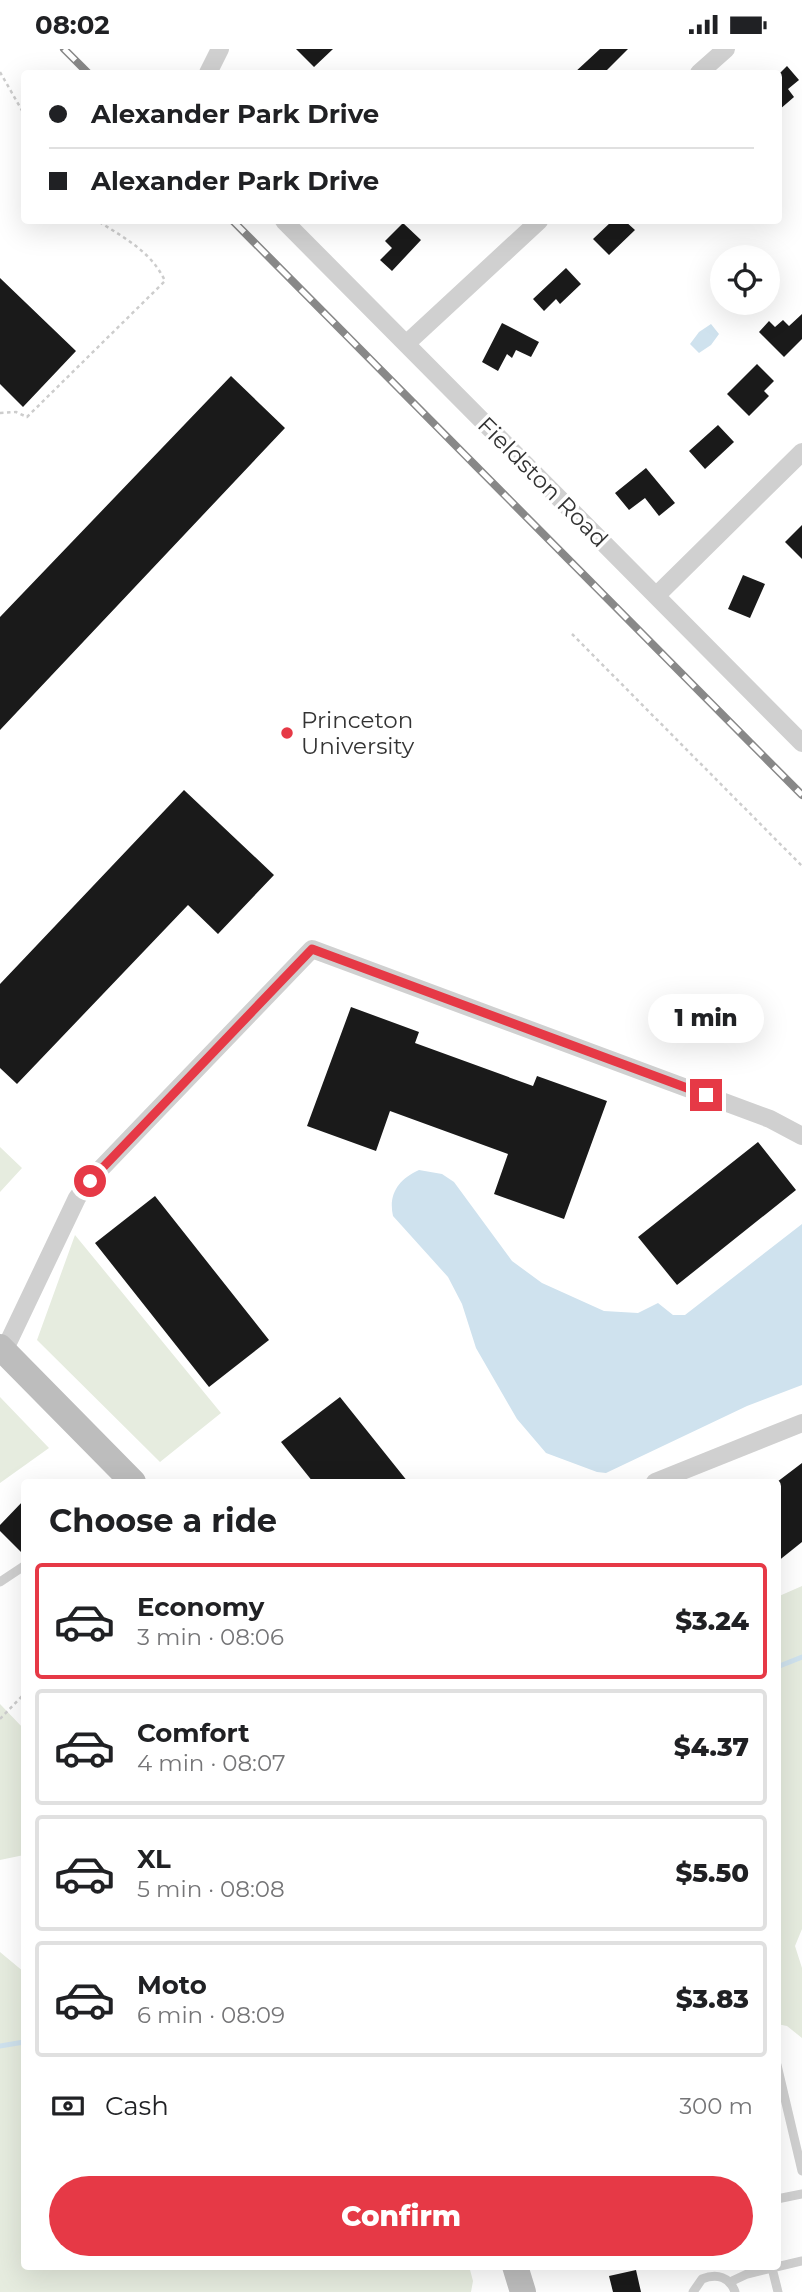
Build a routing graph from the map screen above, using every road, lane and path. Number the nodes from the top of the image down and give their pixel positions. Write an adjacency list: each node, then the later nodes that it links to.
1 (220, 49): 3 (street)
2 (726, 49): 4 (street)
3 (210, 70)
4 (702, 70)
5 (0, 72): 6 (path)
6 (21, 109)
7 (103, 224): 11 (path)
8 (287, 224): 10 (street, Fieldston Road)
9 (537, 224): 10 (street)
10 (406, 344): 13 (street, Fieldston Road)
11 (0, 413)
12 (802, 452): 13 (street)
13 (656, 596): 15 (street, Fieldston Road)
14 (572, 634): 16 (path)
15 (802, 743)
16 (802, 866)
17 (802, 1136): 18 (street)
18 (2, 1349): 20 (street)
19 (802, 1423): 21 (street)
20 (130, 1479)
21 (662, 1479)
22 (21, 1568): 23 (lane)
23 (0, 1582)
24 (21, 1697): 25 (path)
25 (0, 1719)
26 (781, 2082): 27 (lane)
27 (802, 2171)
28 (802, 2194): 29 (lane)
29 (781, 2198)
30 (802, 2261): 31 (lane)
31 (781, 2266)
32 (516, 2270): 36 (street)
33 (766, 2270): 35 (lane)
34 (772, 2270): 39 (lane)
35 (730, 2282): 37 (lane); 38 (lane)
36 (523, 2292)
37 (694, 2292)
38 (736, 2292)
39 (778, 2292)

